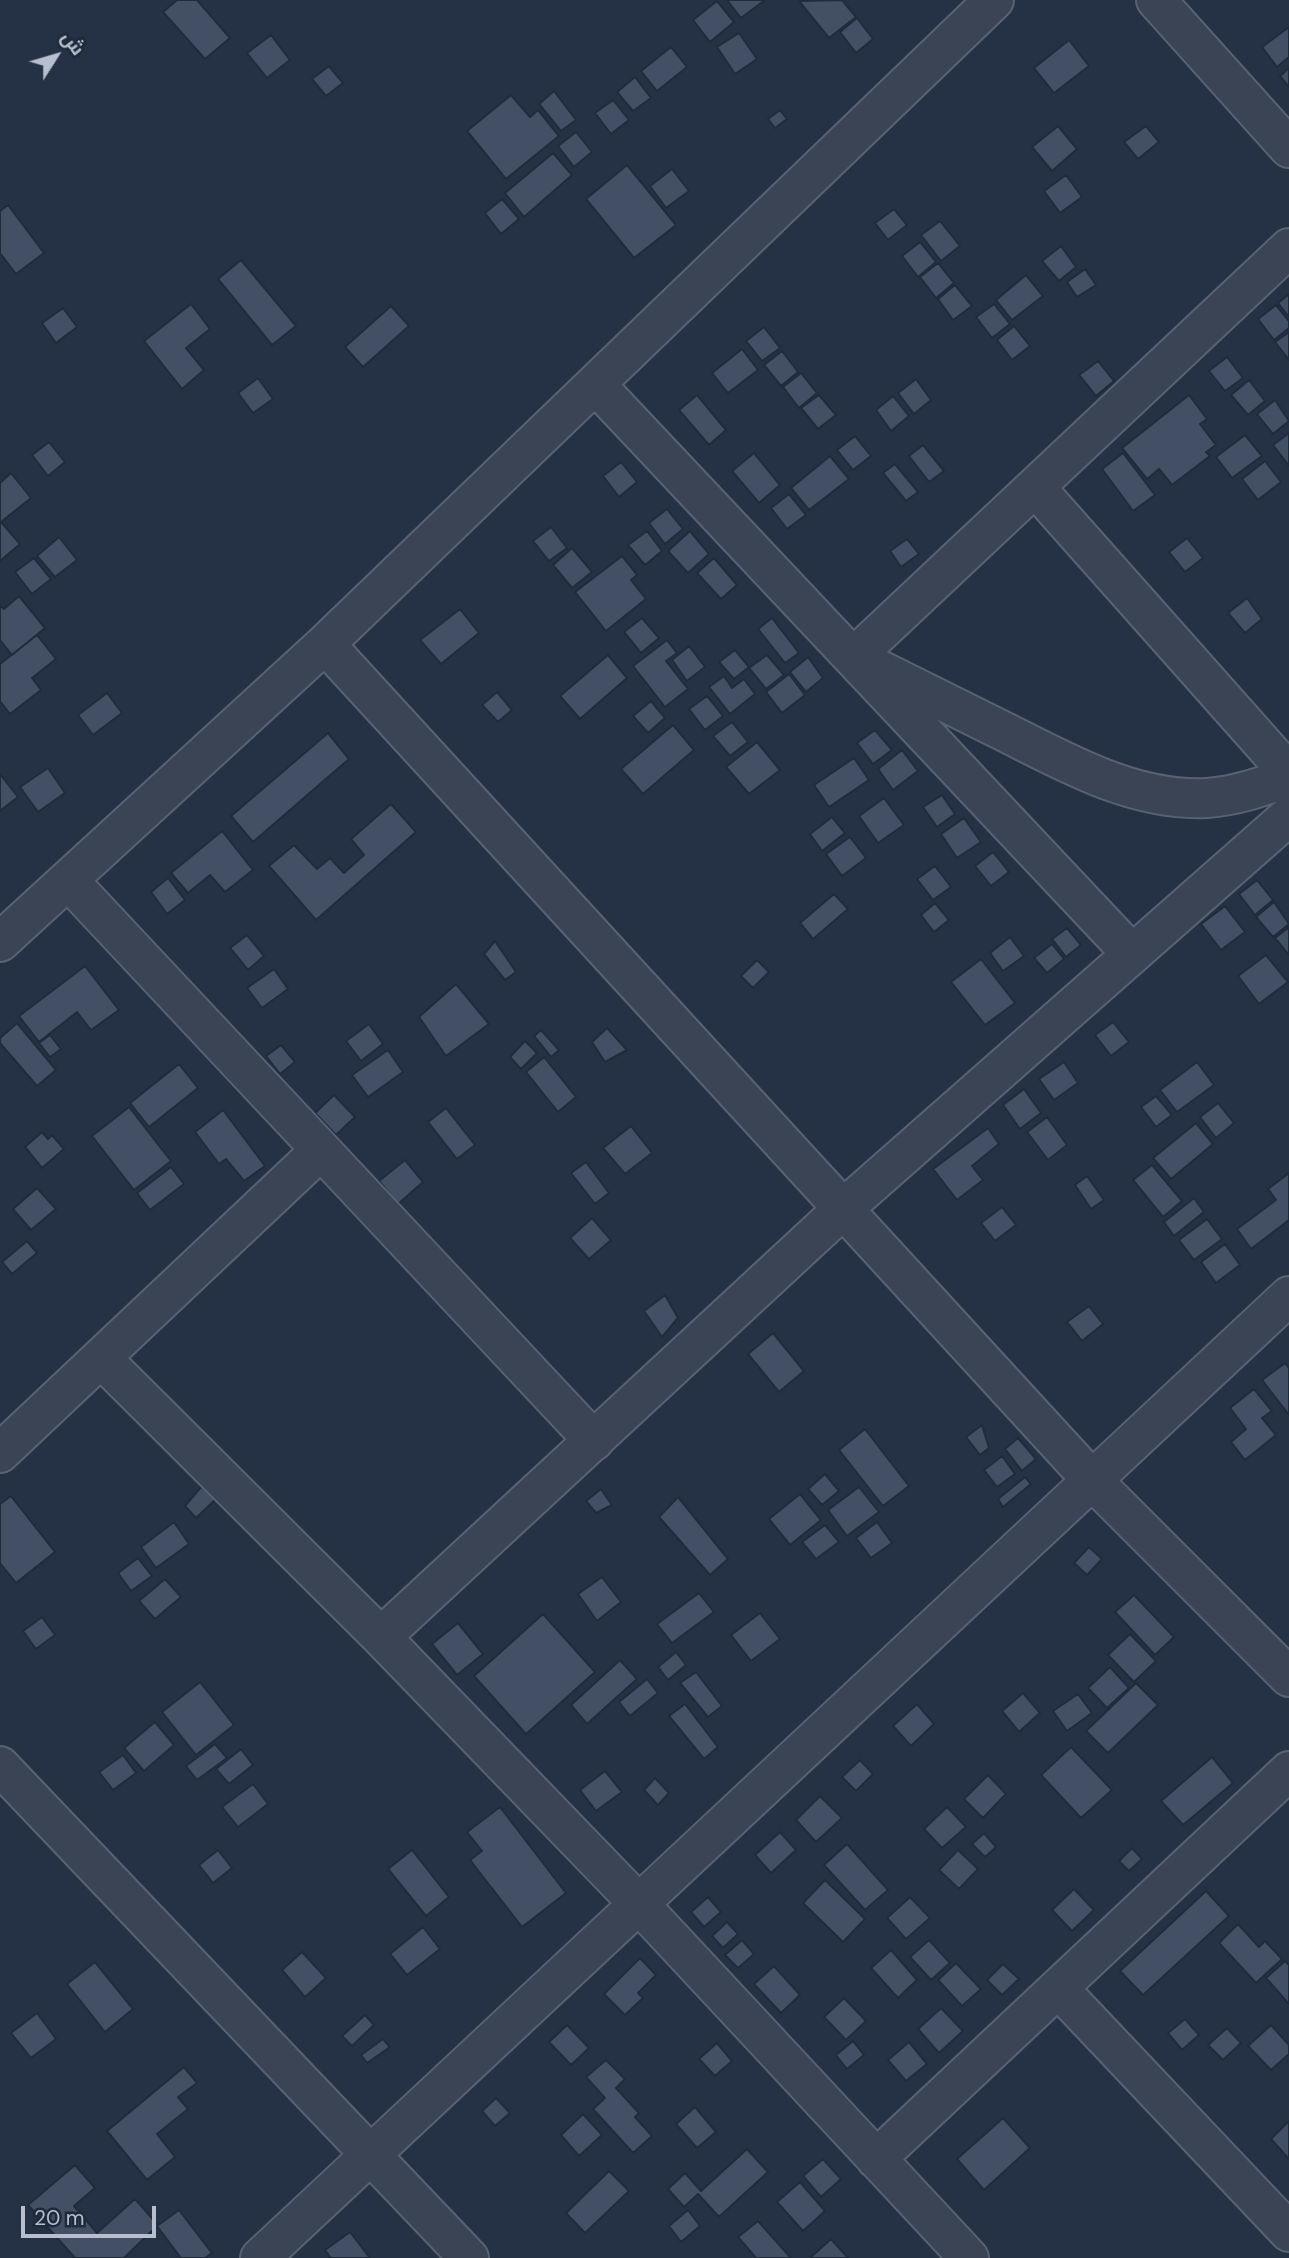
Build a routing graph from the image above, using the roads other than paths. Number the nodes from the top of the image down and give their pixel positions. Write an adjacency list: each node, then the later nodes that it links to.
1 (994, 0): 5 (street)
2 (1156, 0): 3 (street)
3 (1289, 148)
4 (1289, 248): 6 (street)
5 (595, 384): 7 (street); 8 (street)
6 (1035, 487): 8 (street); 9 (street)
7 (325, 645): 11 (street); 15 (street)
8 (854, 657): 9 (street); 13 (street)
9 (1289, 775)
10 (1289, 816): 13 (street)
11 (68, 880): 12 (street); 14 (street)
12 (0, 942)
13 (1132, 954): 15 (street)
14 (321, 1150): 17 (street); 18 (street)
15 (843, 1209): 18 (street); 20 (street)
16 (1289, 1296): 20 (street)
17 (101, 1357): 19 (street); 21 (street)
18 (594, 1441): 21 (street)
19 (0, 1453)
20 (1091, 1479): 22 (street); 25 (street)
21 (381, 1637): 25 (street)
22 (1289, 1677)
23 (0, 1766): 27 (street)
24 (1289, 1771): 26 (street)
25 (639, 1904): 27 (street); 28 (street)
26 (1059, 1989): 28 (street); 29 (street)
27 (371, 2155): 30 (street); 31 (street)
28 (876, 2159): 32 (street)
29 (1289, 2232)
30 (260, 2258)
31 (469, 2258)
32 (969, 2258)

